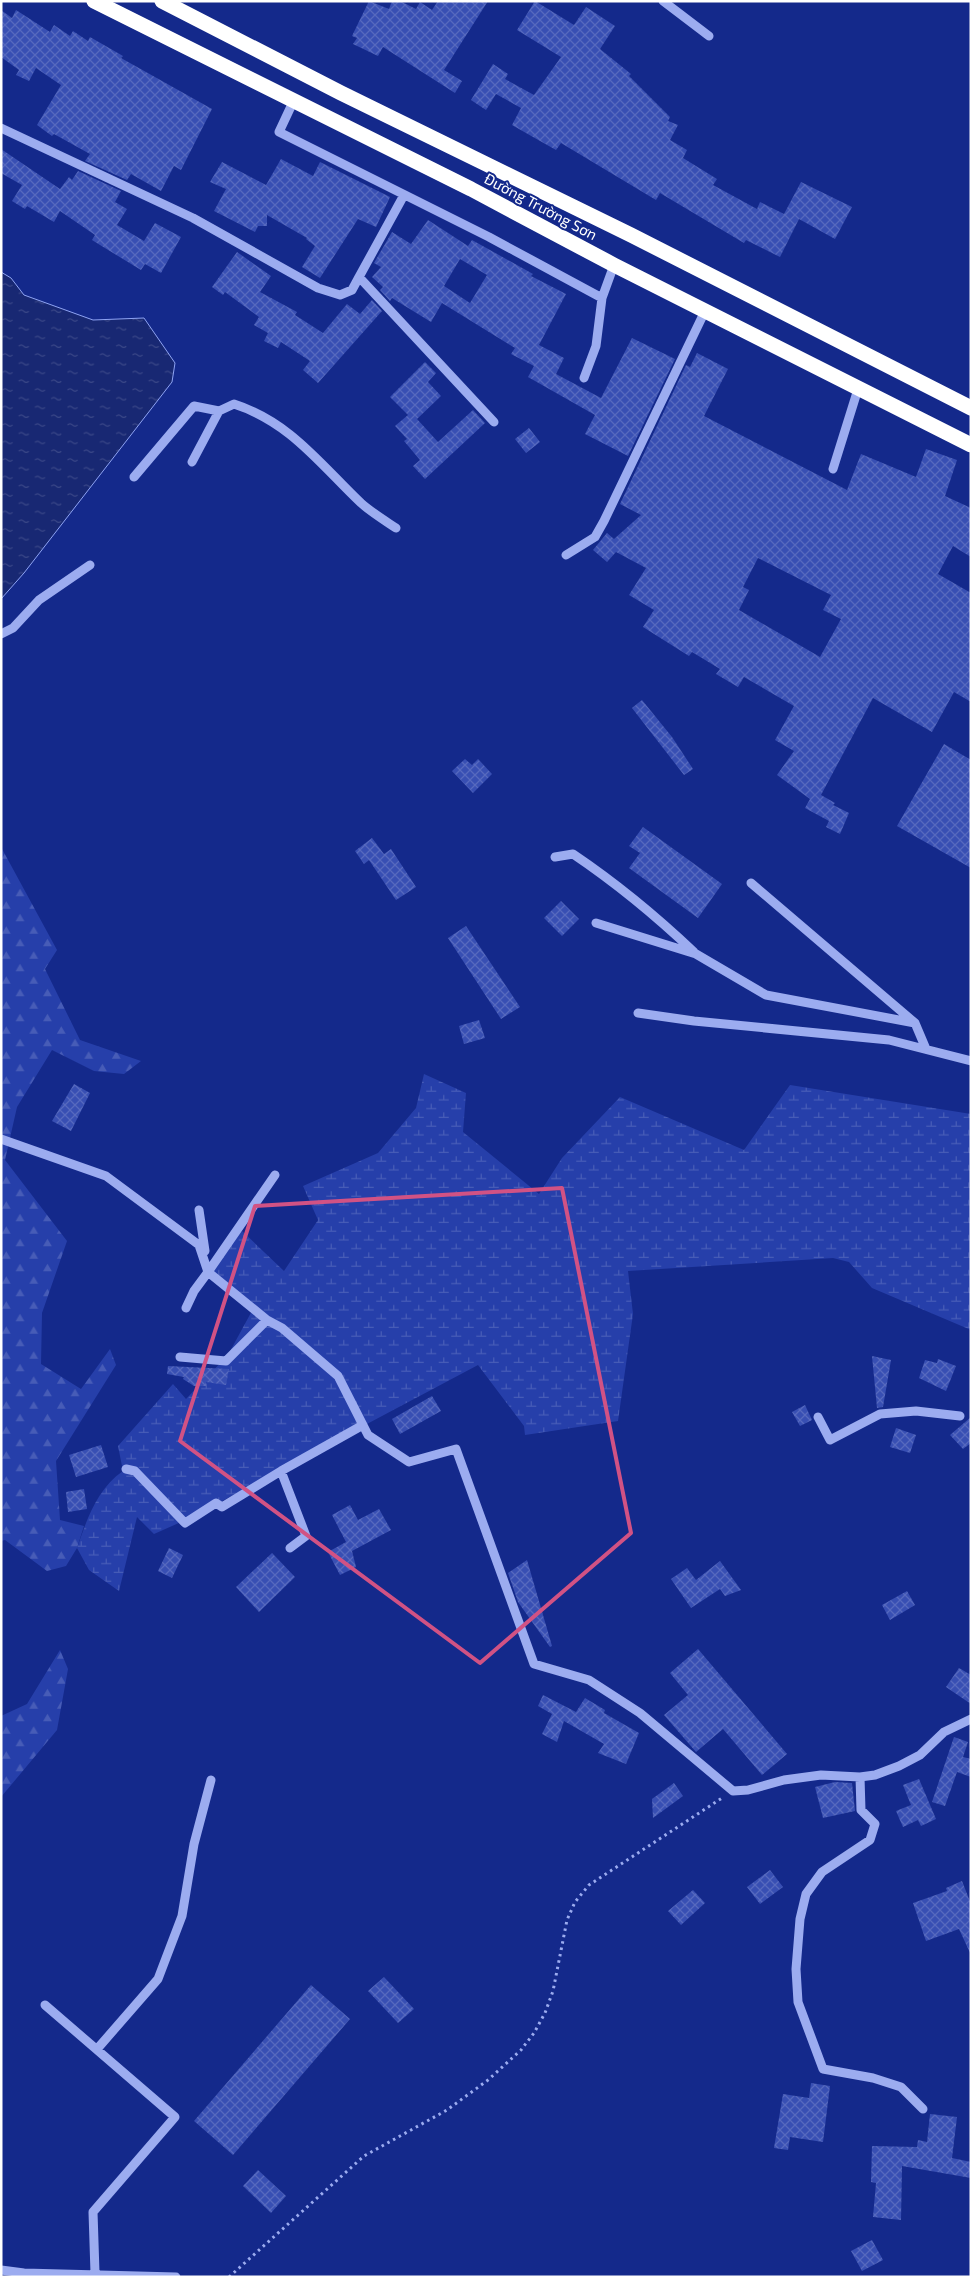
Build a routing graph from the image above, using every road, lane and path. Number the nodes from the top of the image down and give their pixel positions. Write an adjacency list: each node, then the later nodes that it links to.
1 (94, 1): 5 (highway, Đường Trường Sơn)
2 (162, 1): 14 (highway, Đường Trường Sơn)
3 (663, 1): 4 (street)
4 (709, 36)
5 (294, 100): 7 (street); 8 (highway, Đường Trường Sơn)
6 (1, 128): 9 (street)
7 (404, 196): 9 (street); 10 (street)
8 (614, 265): 10 (street); 11 (highway, Đường Trường Sơn)
9 (359, 277): 16 (street)
10 (602, 298): 12 (street)
11 (705, 311): 13 (highway, Đường Trường Sơn); 22 (street)
12 (584, 378)
13 (858, 389): 17 (highway, Đường Trường Sơn); 19 (street)
14 (971, 408)
15 (219, 411): 18 (street); 20 (street); 21 (street)
16 (494, 422)
17 (971, 445)
18 (192, 462)
19 (833, 469)
20 (134, 477)
21 (396, 528)
22 (566, 555)
23 (90, 565): 24 (street)
24 (1, 634)
25 (555, 857): 28 (street)
26 (751, 882): 30 (street)
27 (596, 923): 28 (street)
28 (696, 954): 30 (street)
29 (638, 1013): 31 (street)
30 (915, 1024): 31 (street)
31 (926, 1049): 32 (street)
32 (971, 1061)
33 (1, 1139): 36 (street)
34 (275, 1175): 36 (street)
35 (199, 1210): 36 (street)
36 (208, 1272): 37 (street); 38 (street)
37 (186, 1308)
38 (267, 1320): 39 (street); 42 (street)
39 (180, 1357)
40 (960, 1416): 41 (street)
41 (818, 1417)
42 (363, 1424): 44 (street); 49 (street)
43 (126, 1469): 44 (street)
44 (280, 1471): 45 (street)
45 (290, 1548)
46 (971, 1719): 47 (street)
47 (860, 1777): 49 (street); 52 (street)
48 (211, 1780): 51 (street)
49 (733, 1792): 56 (path)
50 (45, 2005): 51 (street)
51 (98, 2048): 54 (street)
52 (923, 2109)
53 (1, 2270): 54 (street)
54 (95, 2273): 55 (street)
55 (176, 2277)
56 (230, 2277)

